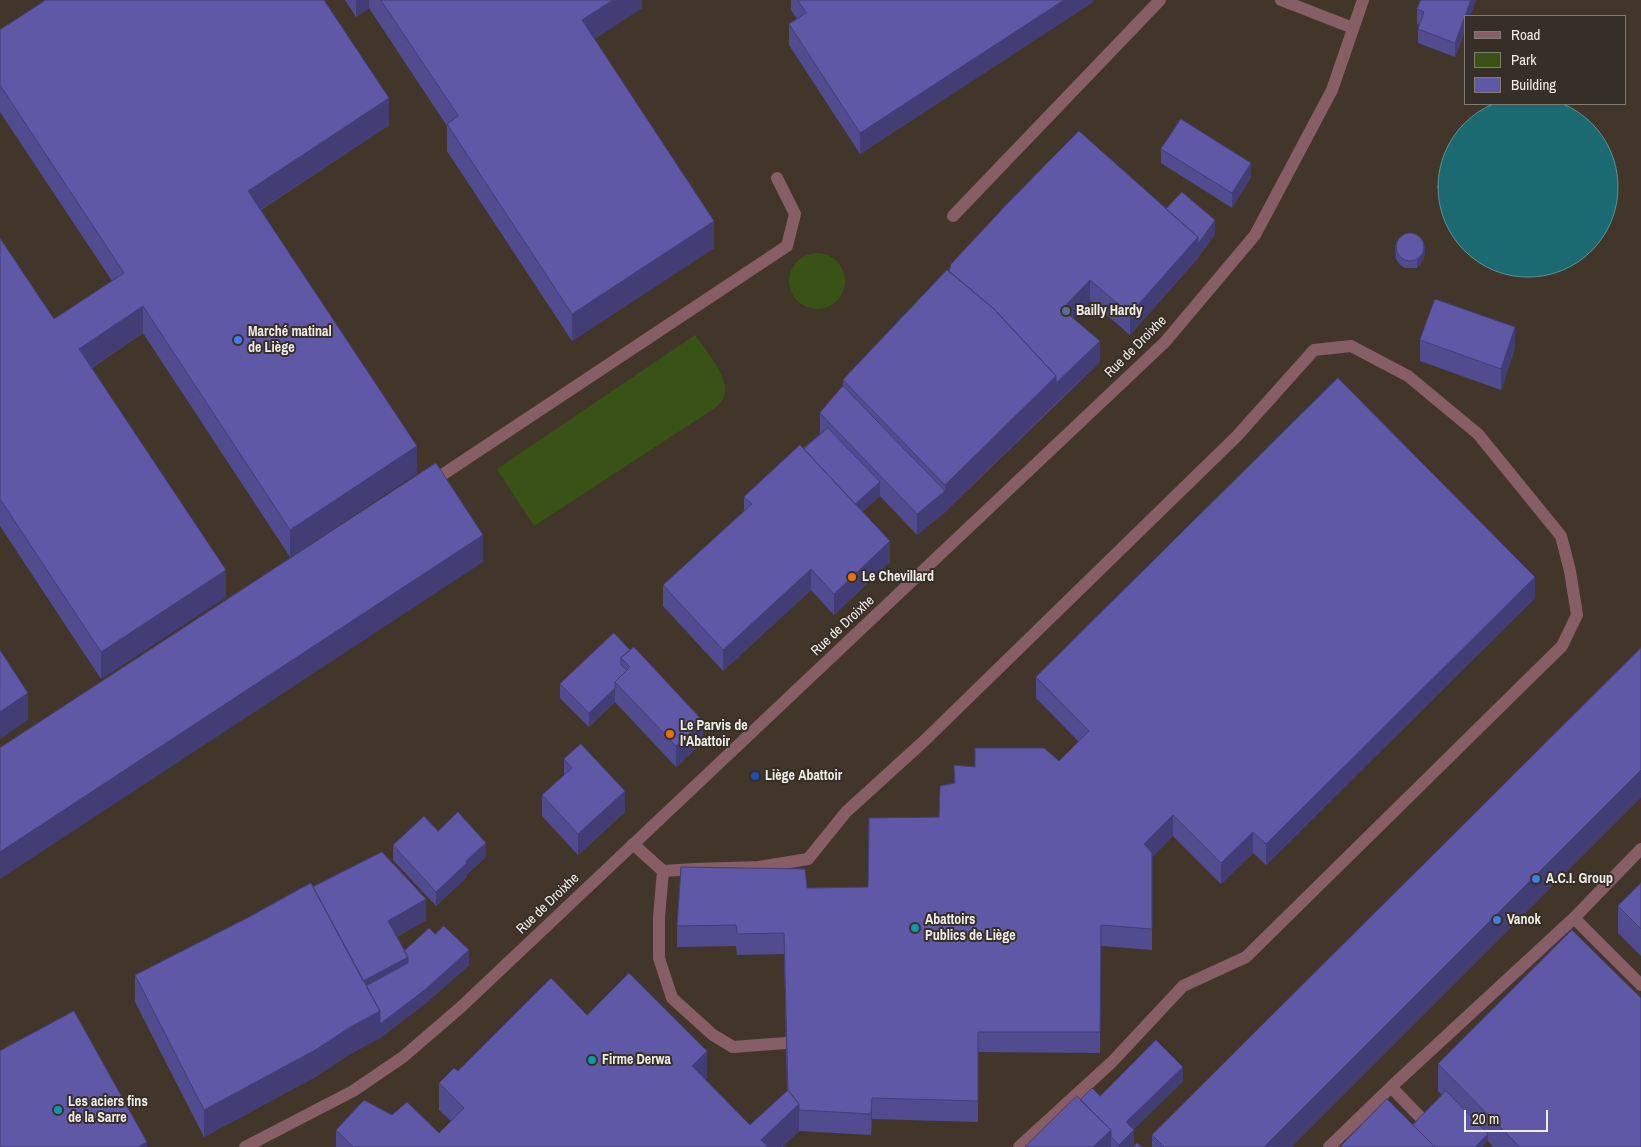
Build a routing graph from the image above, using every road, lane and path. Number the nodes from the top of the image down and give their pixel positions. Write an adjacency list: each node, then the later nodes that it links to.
1 (1160, 0): 6 (street)
2 (1281, 0): 4 (street)
3 (1363, 0): 4 (street, Rue de Droixhe)
4 (1353, 28): 8 (street, Rue de Droixhe)
5 (777, 178): 7 (street)
6 (952, 216)
7 (416, 492)
8 (633, 844): 10 (street); 16 (street, Rue de Droixhe)
9 (1641, 849): 11 (street)
10 (663, 871): 13 (street); 17 (street)
11 (1574, 918): 12 (street); 14 (street)
12 (1641, 985)
13 (786, 1043)
14 (1390, 1087): 15 (street); 18 (street)
15 (1424, 1122)
16 (245, 1147)
17 (1019, 1147)
18 (1330, 1147)

